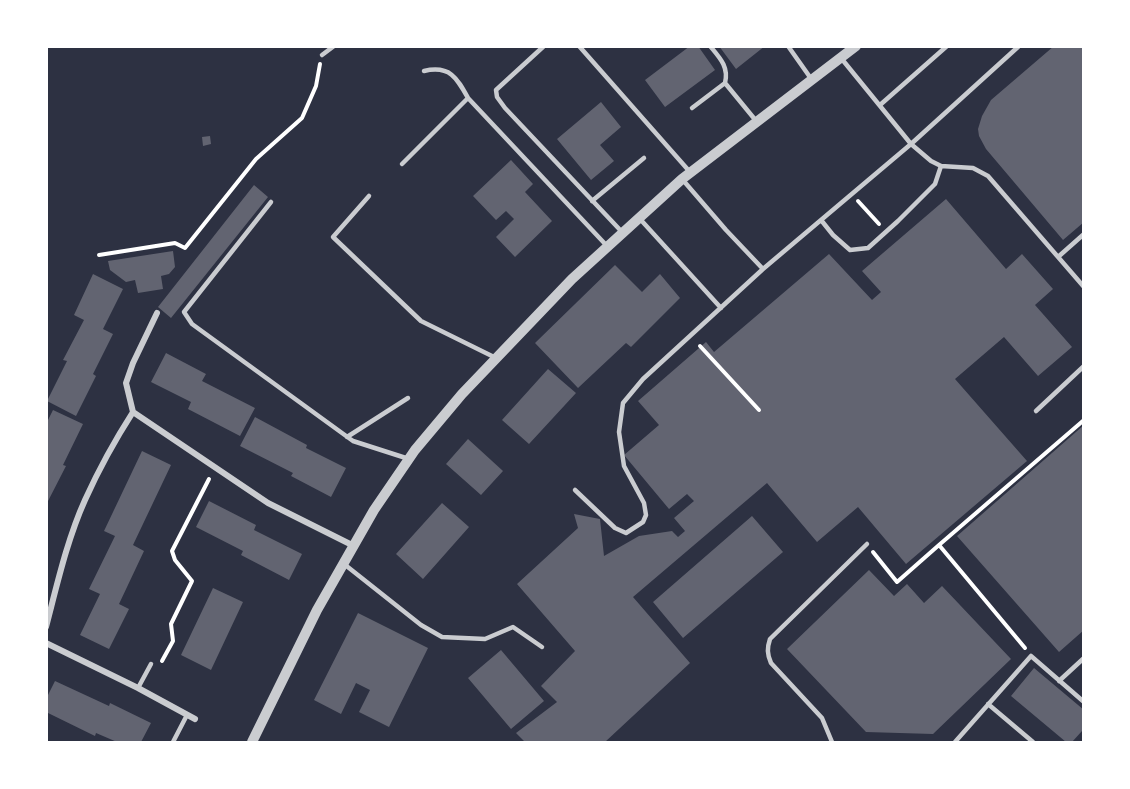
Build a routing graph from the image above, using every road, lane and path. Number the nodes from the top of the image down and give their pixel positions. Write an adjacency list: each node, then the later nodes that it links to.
1 (334, 46): 9 (lane)
2 (544, 46): 25 (lane)
3 (579, 46): 22 (lane)
4 (710, 46): 13 (lane)
5 (788, 46): 12 (lane)
6 (856, 46): 10 (street)
7 (947, 46): 15 (lane)
8 (1019, 46): 18 (lane)
9 (322, 55): 33 (path)
10 (841, 58): 12 (street); 15 (lane)
11 (424, 71): 14 (lane)
12 (812, 80): 17 (street)
13 (725, 83): 16 (lane); 17 (lane)
14 (468, 98): 20 (lane); 32 (lane)
15 (880, 105): 18 (lane)
16 (692, 108)
17 (757, 122): 22 (street)
18 (911, 144): 21 (lane); 23 (lane)
19 (644, 158): 25 (lane)
20 (402, 164)
21 (941, 166): 30 (lane); 34 (lane)
22 (686, 175): 27 (street); 35 (lane)
23 (852, 194): 28 (lane); 30 (path)
24 (369, 196): 40 (lane)
25 (592, 201): 29 (lane)
26 (271, 202): 47 (lane)
27 (638, 217): 29 (street); 37 (lane)
28 (821, 220): 30 (lane); 35 (lane)
29 (622, 232): 32 (street)
30 (886, 232)
31 (1083, 234): 34 (lane)
32 (607, 246): 40 (street)
33 (99, 255)
34 (1058, 257): 36 (lane)
35 (763, 269): 37 (lane)
36 (1083, 287)
37 (721, 308): 50 (lane)
38 (157, 313): 45 (street)
39 (700, 346): 43 (path)
40 (496, 358): 48 (street)
41 (1083, 366): 44 (lane)
42 (408, 398): 47 (lane)
43 (759, 410)
44 (1036, 411)
45 (133, 412): 49 (street); 55 (street)
46 (1083, 420): 53 (path)
47 (347, 437): 48 (lane)
48 (409, 459): 52 (street)
49 (215, 467): 52 (street); 60 (path)
50 (575, 490)
51 (867, 544): 53 (path); 69 (lane)
52 (352, 545): 54 (street)
53 (939, 545): 58 (path)
54 (342, 563): 57 (lane); 68 (street)
55 (46, 627)
56 (46, 643): 62 (street)
57 (542, 647)
58 (1031, 656): 61 (lane); 64 (lane)
59 (1083, 658): 61 (lane)
60 (151, 664): 62 (lane)
61 (1059, 681): 63 (lane)
62 (138, 688): 65 (street)
63 (1083, 702)
64 (988, 704): 70 (lane); 71 (lane)
65 (187, 715): 66 (street); 67 (lane)
66 (195, 720)
67 (172, 742)
68 (252, 742)
69 (832, 742)
70 (955, 742)
71 (1033, 742)

